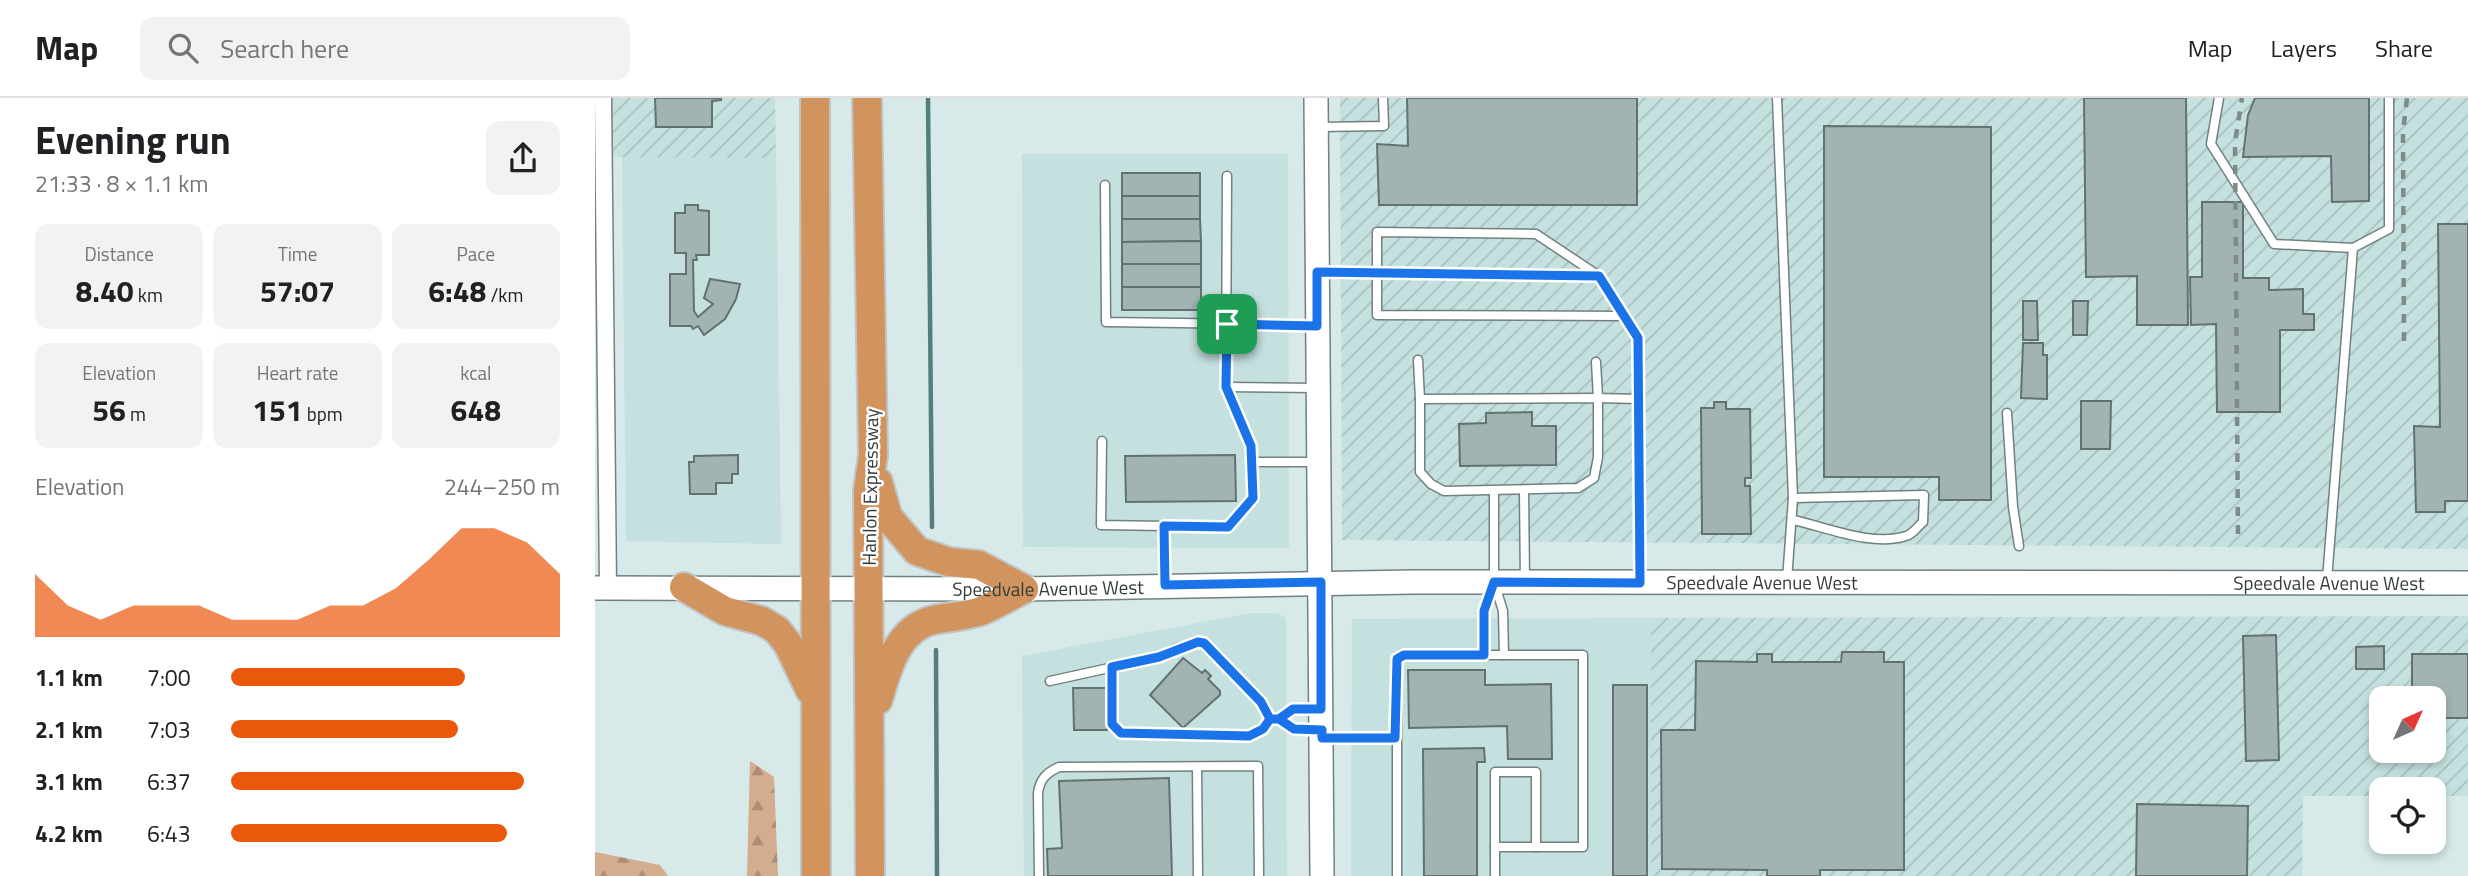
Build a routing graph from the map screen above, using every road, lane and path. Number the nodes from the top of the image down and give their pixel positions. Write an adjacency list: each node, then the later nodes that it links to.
1 (603, 98): 10 (street)
2 (815, 98): 47 (highway)
3 (867, 98): 29 (highway, Hanlon Expressway)
4 (1316, 98): 9 (main road)
5 (1383, 98): 9 (lane)
6 (1777, 98): 34 (lane)
7 (2219, 98): 13 (lane)
8 (2389, 98): 13 (lane)
9 (1316, 127): 14 (main road)
10 (599, 135): 48 (street)
11 (1227, 176): 18 (lane)
12 (1105, 185): 18 (lane)
13 (2353, 248): 43 (lane)
14 (1317, 272): 15 (lane); 19 (main road)
15 (1376, 273): 16 (lane); 16 (lane); 17 (lane)
16 (1599, 276): 17 (lane)
17 (1624, 316): 26 (lane)
18 (1227, 324): 19 (lane); 22 (lane)
19 (1317, 326): 23 (main road)
20 (1418, 360): 25 (lane)
21 (1597, 362): 24 (lane)
22 (1226, 387): 23 (lane); 30 (lane)
23 (1318, 388): 31 (main road)
24 (1598, 398): 25 (lane); 26 (lane); 32 (lane)
25 (1420, 399): 33 (lane)
26 (1638, 399): 41 (lane)
27 (2007, 413): 37 (lane)
28 (1102, 441): 36 (lane)
29 (873, 455): 49 (highway, Hanlon Expressway); 50 (highway)
30 (1252, 462): 31 (lane); 36 (lane)
31 (1319, 462): 38 (main road)
32 (1524, 490): 33 (lane); 40 (lane)
33 (1494, 491): 39 (lane)
34 (1793, 498): 35 (lane); 35 (lane)
35 (1793, 520): 42 (lane)
36 (1164, 526): 45 (lane)
37 (2019, 545)
38 (1321, 582): 39 (main road, Speedvale Avenue West); 45 (main road, Speedvale Avenue West); 58 (main road)
39 (1494, 582): 40 (main road, Speedvale Avenue West); 51 (lane); 52 (lane)
40 (1525, 582): 41 (main road, Speedvale Avenue West)
41 (1640, 583): 42 (main road, Speedvale Avenue West)
42 (1787, 583): 43 (main road, Speedvale Avenue West)
43 (2327, 583): 44 (main road, Speedvale Avenue West)
44 (2468, 583)
45 (1165, 585): 50 (main road, Speedvale Avenue West)
46 (684, 587): 47 (main road, Speedvale Avenue West); 48 (main road, Speedvale Avenue West); 55 (highway)
47 (817, 587): 49 (main road, Speedvale Avenue West); 55 (highway)
48 (601, 588)
49 (869, 589): 50 (main road, Speedvale Avenue West); 57 (highway, Hanlon Expressway)
50 (1024, 589): 57 (highway)
51 (1484, 655): 52 (lane); 59 (lane)
52 (1504, 655): 62 (lane)
53 (1112, 667): 54 (lane); 56 (lane); 56 (lane)
54 (1050, 681)
55 (814, 700): 63 (highway)
56 (1275, 719): 58 (lane); 58 (lane)
57 (870, 726): 64 (highway, Hanlon Expressway)
58 (1321, 726): 59 (lane); 68 (main road)
59 (1395, 738): 69 (lane)
60 (1197, 767): 65 (lane); 66 (lane); 67 (lane)
61 (1495, 847): 62 (lane); 62 (lane); 70 (lane)
62 (1536, 847)
63 (816, 876)
64 (870, 876)
65 (1038, 876)
66 (1198, 876)
67 (1259, 876)
68 (1322, 876)
69 (1397, 876)
70 (1495, 876)

